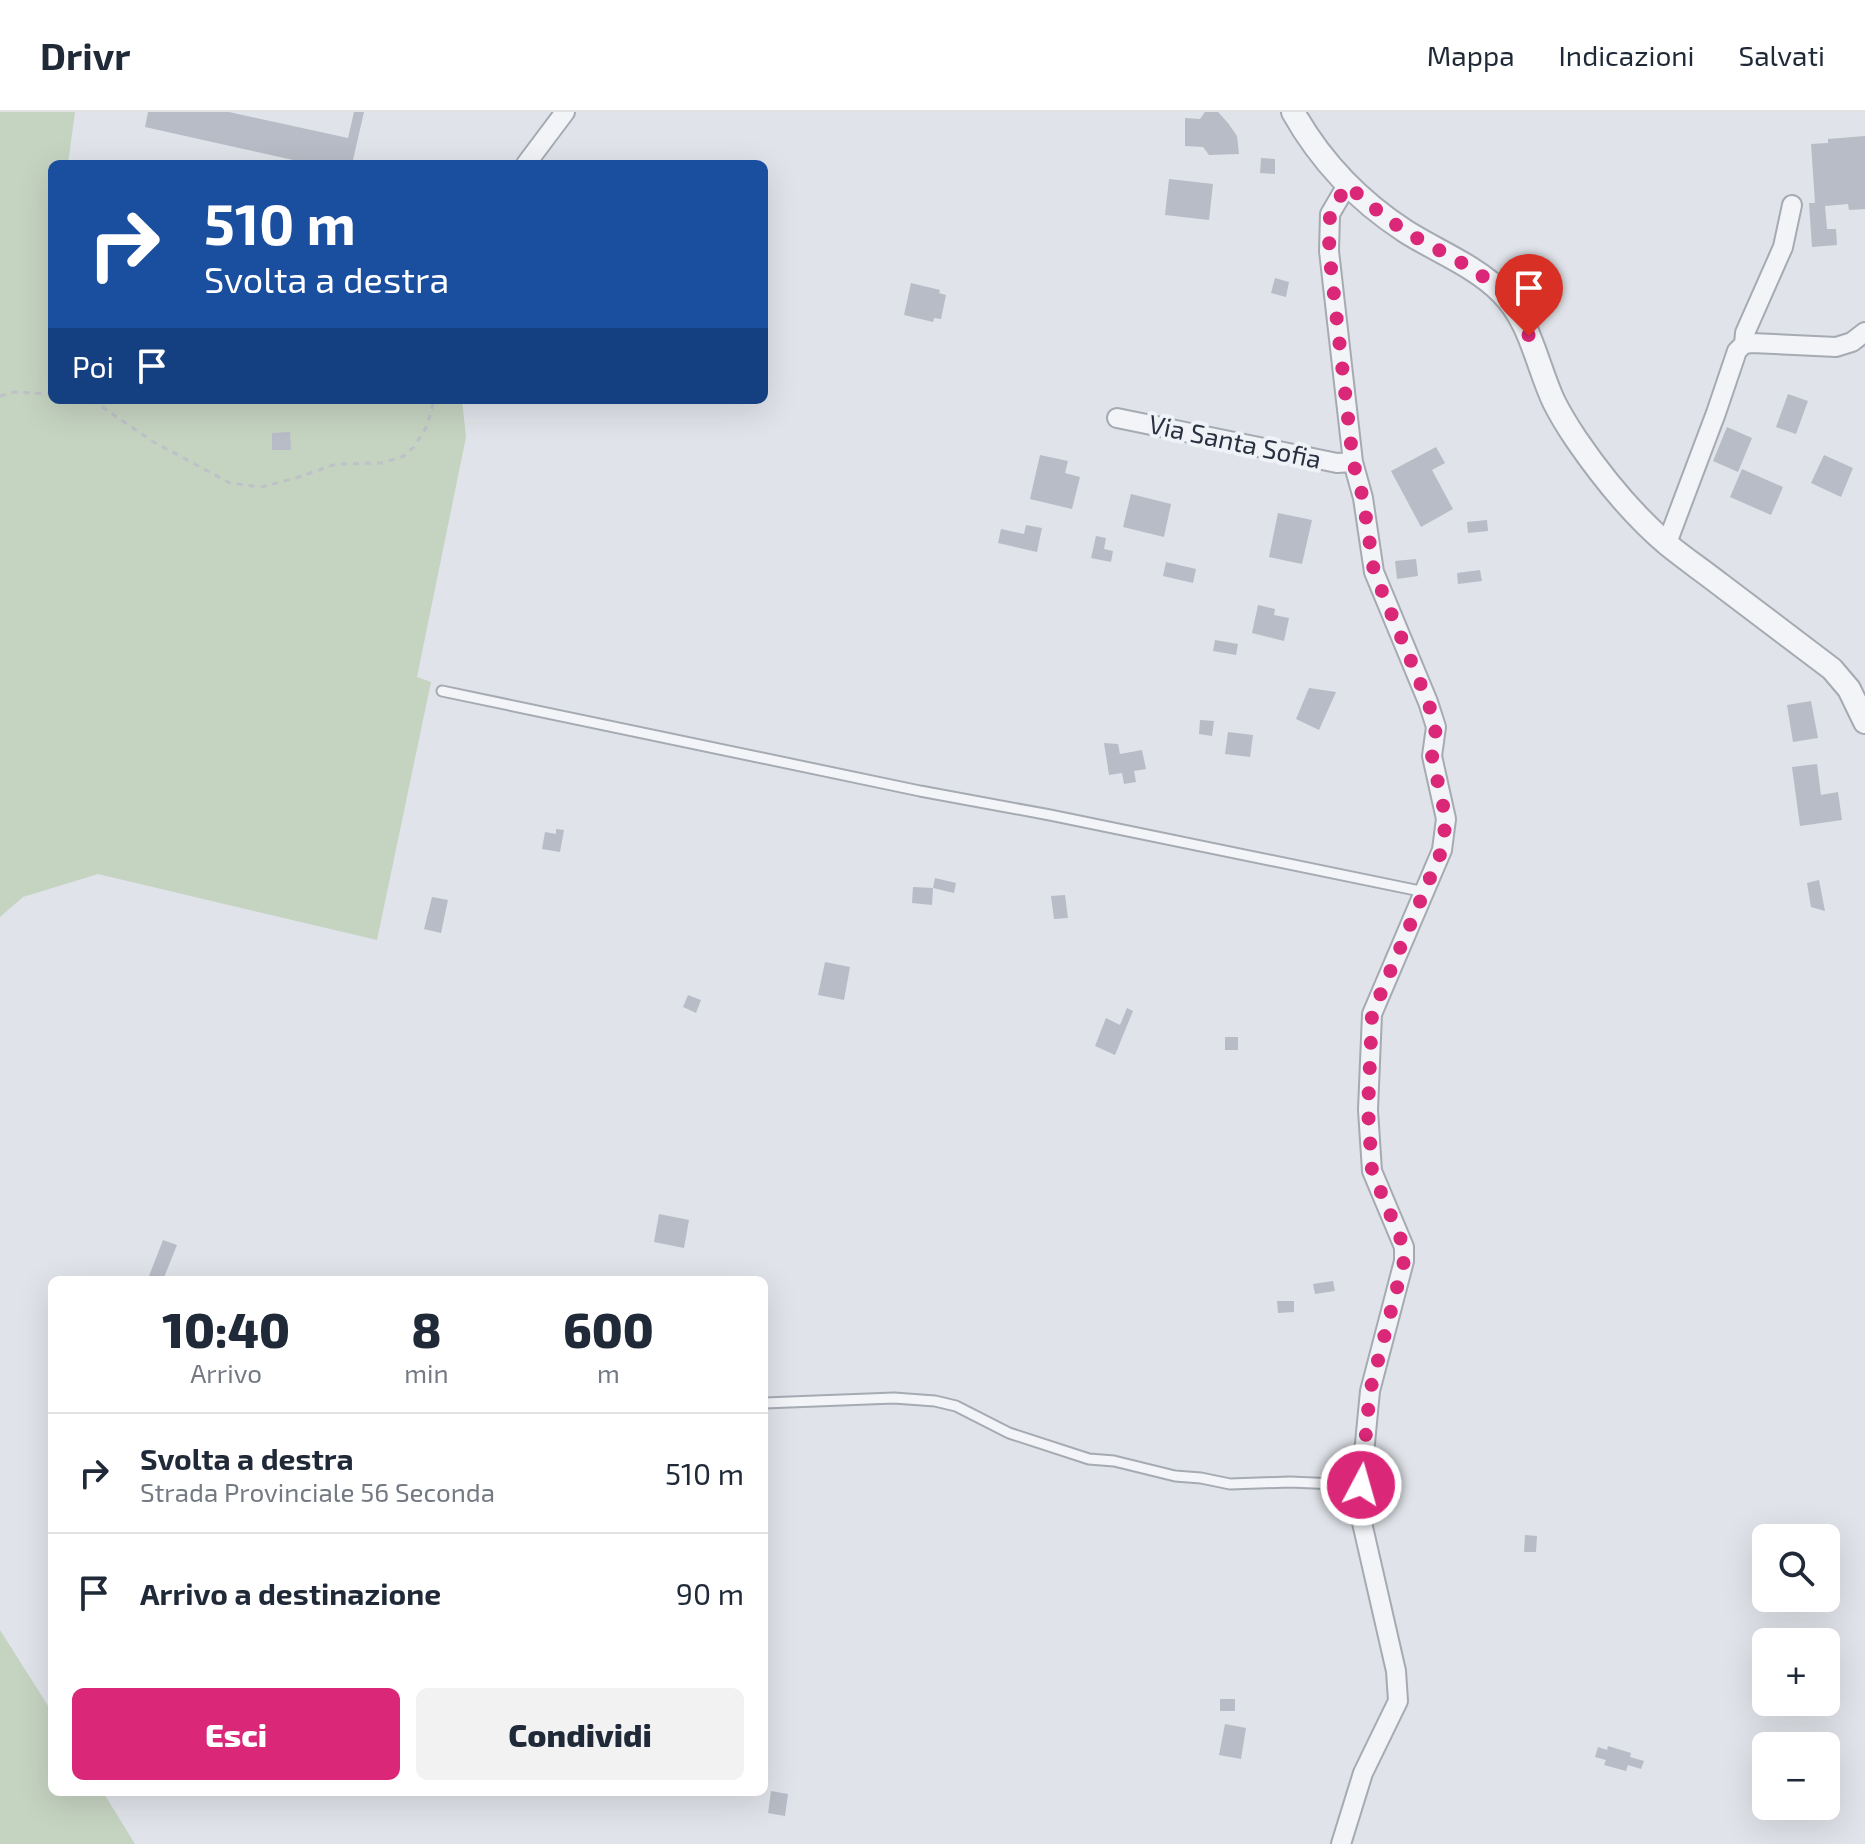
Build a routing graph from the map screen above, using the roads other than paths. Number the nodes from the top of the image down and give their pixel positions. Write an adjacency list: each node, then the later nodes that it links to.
1 (565, 112): 3 (street)
2 (1293, 112): 4 (street)
3 (529, 160)
4 (1347, 185): 9 (street); 10 (street)
5 (1792, 205): 7 (street)
6 (1861, 343): 7 (street)
7 (1744, 344): 10 (street)
8 (1117, 418): 9 (street, Via Santa Sofia)
9 (1353, 462): 13 (street)
10 (1667, 543): 12 (street)
11 (442, 691): 13 (lane)
12 (1865, 722)
13 (1425, 892): 15 (street)
14 (768, 1403): 15 (lane)
15 (1361, 1485): 16 (street)
16 (1341, 1844)

